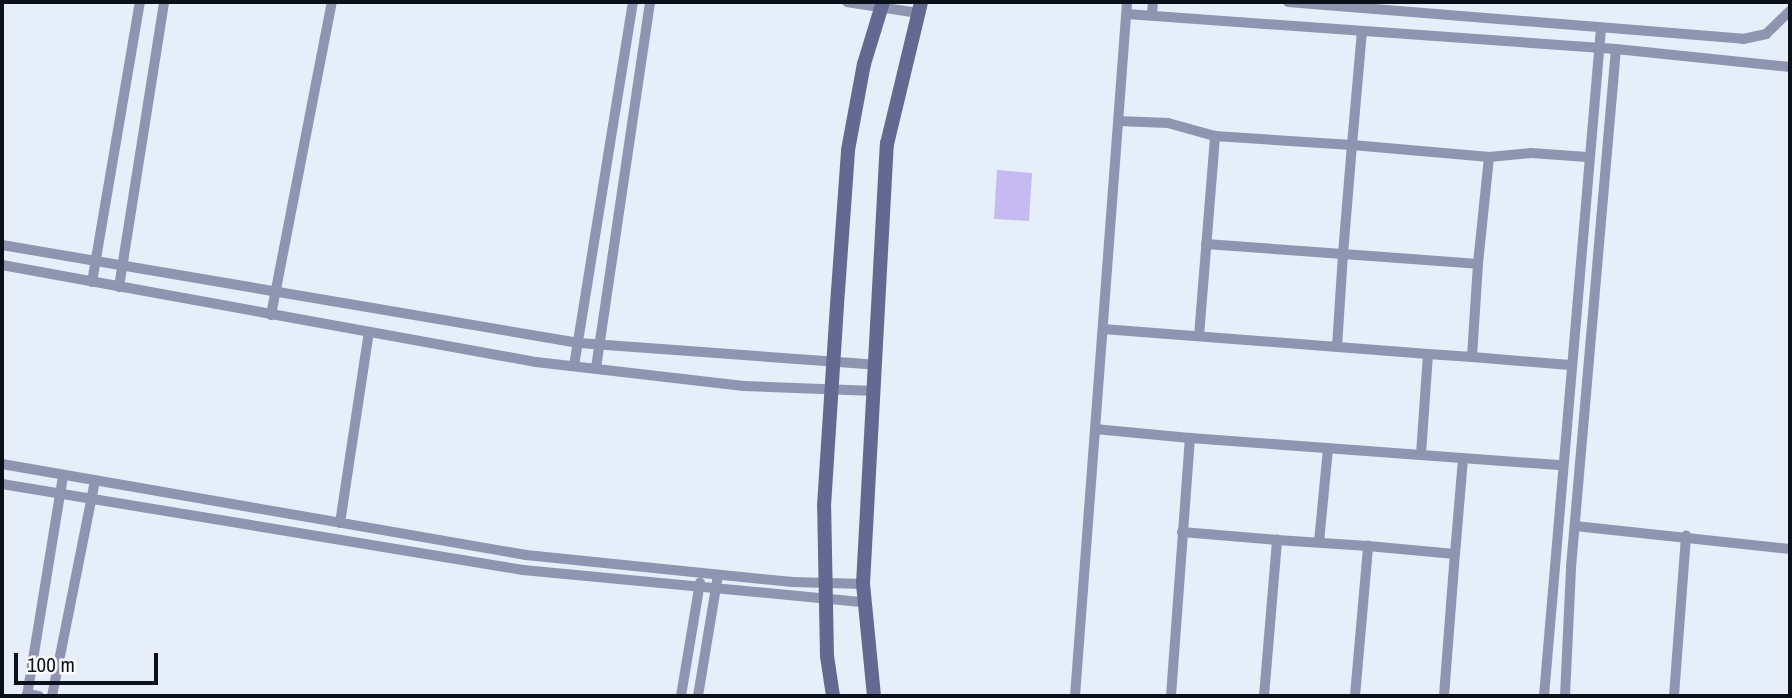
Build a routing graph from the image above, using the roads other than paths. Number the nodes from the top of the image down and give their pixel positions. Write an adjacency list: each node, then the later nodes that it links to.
1 (140, 2): 28 (street)
2 (164, 2): 31 (street)
3 (332, 2): 34 (street)
4 (633, 2): 39 (street)
5 (650, 2): 40 (street)
6 (847, 2): 10 (street)
7 (1127, 2): 13 (street)
8 (1153, 2): 14 (street)
9 (1288, 2): 15 (street)
10 (883, 4): 11 (street); 44 (main road)
11 (919, 7): 45 (main road)
12 (1790, 11): 15 (street)
13 (1126, 14): 14 (street); 20 (street)
14 (1152, 15): 16 (street)
15 (1601, 27): 17 (street)
16 (1362, 31): 17 (street); 22 (street)
17 (1595, 49): 18 (street); 24 (street)
18 (1616, 49): 19 (street); 64 (street)
19 (1790, 66)
20 (1118, 121): 21 (street); 36 (street)
21 (1215, 136): 22 (street); 25 (street)
22 (1352, 145): 23 (street); 27 (street)
23 (1489, 157): 24 (street); 29 (street)
24 (1587, 157): 46 (street)
25 (1206, 244): 27 (street); 38 (street)
26 (2, 245): 28 (street)
27 (1343, 254): 29 (street); 41 (street)
28 (97, 262): 31 (street); 32 (street)
29 (1478, 264): 43 (street)
30 (2, 265): 32 (street)
31 (123, 268): 33 (street); 34 (street)
32 (92, 282): 33 (street)
33 (118, 287): 35 (street)
34 (275, 293): 35 (street); 39 (street)
35 (271, 315): 37 (street)
36 (1103, 329): 38 (street); 51 (street)
37 (369, 332): 47 (street); 63 (street)
38 (1199, 336): 41 (street)
39 (579, 343): 40 (street); 47 (street)
40 (600, 345): 44 (street); 48 (street)
41 (1337, 347): 42 (street)
42 (1428, 354): 43 (street); 54 (street)
43 (1472, 357): 46 (street)
44 (834, 360): 45 (street); 49 (main road)
45 (876, 365): 50 (main road)
46 (1570, 365): 57 (street)
47 (574, 366): 48 (street)
48 (596, 368): 49 (street)
49 (831, 389): 50 (street); 74 (main road)
50 (875, 391): 75 (main road)
51 (1095, 429): 52 (street); 87 (street)
52 (1190, 438): 53 (street); 65 (street)
53 (1328, 448): 54 (street); 68 (street)
54 (1421, 455): 55 (street)
55 (1463, 458): 57 (street); 71 (street)
56 (2, 464): 58 (street)
57 (1562, 465): 92 (street)
58 (63, 475): 59 (street); 61 (street)
59 (95, 480): 62 (street); 63 (street)
60 (2, 484): 61 (street)
61 (60, 494): 62 (street); 80 (street)
62 (91, 499): 76 (street); 82 (street)
63 (340, 523): 72 (street)
64 (1575, 526): 66 (street); 93 (street)
65 (1182, 533): 67 (street); 88 (street)
66 (1686, 535): 70 (street); 94 (street)
67 (1277, 540): 68 (street); 89 (street)
68 (1319, 542): 69 (street)
69 (1368, 546): 71 (street); 90 (street)
70 (1790, 549)
71 (1455, 554): 91 (street)
72 (702, 573): 73 (street); 76 (street)
73 (718, 575): 74 (street); 77 (street)
74 (824, 583): 75 (street); 78 (main road)
75 (863, 584): 79 (main road)
76 (699, 588): 77 (street); 83 (street)
77 (716, 590): 78 (street); 84 (street)
78 (825, 601): 79 (street); 85 (main road)
79 (864, 602): 86 (main road)
80 (27, 695): 81 (street)
81 (39, 696)
82 (52, 696)
83 (681, 696)
84 (698, 696)
85 (833, 696)
86 (874, 696)
87 (1075, 696)
88 (1171, 696)
89 (1264, 696)
90 (1355, 696)
91 (1444, 696)
92 (1544, 696)
93 (1565, 696)
94 (1674, 696)

